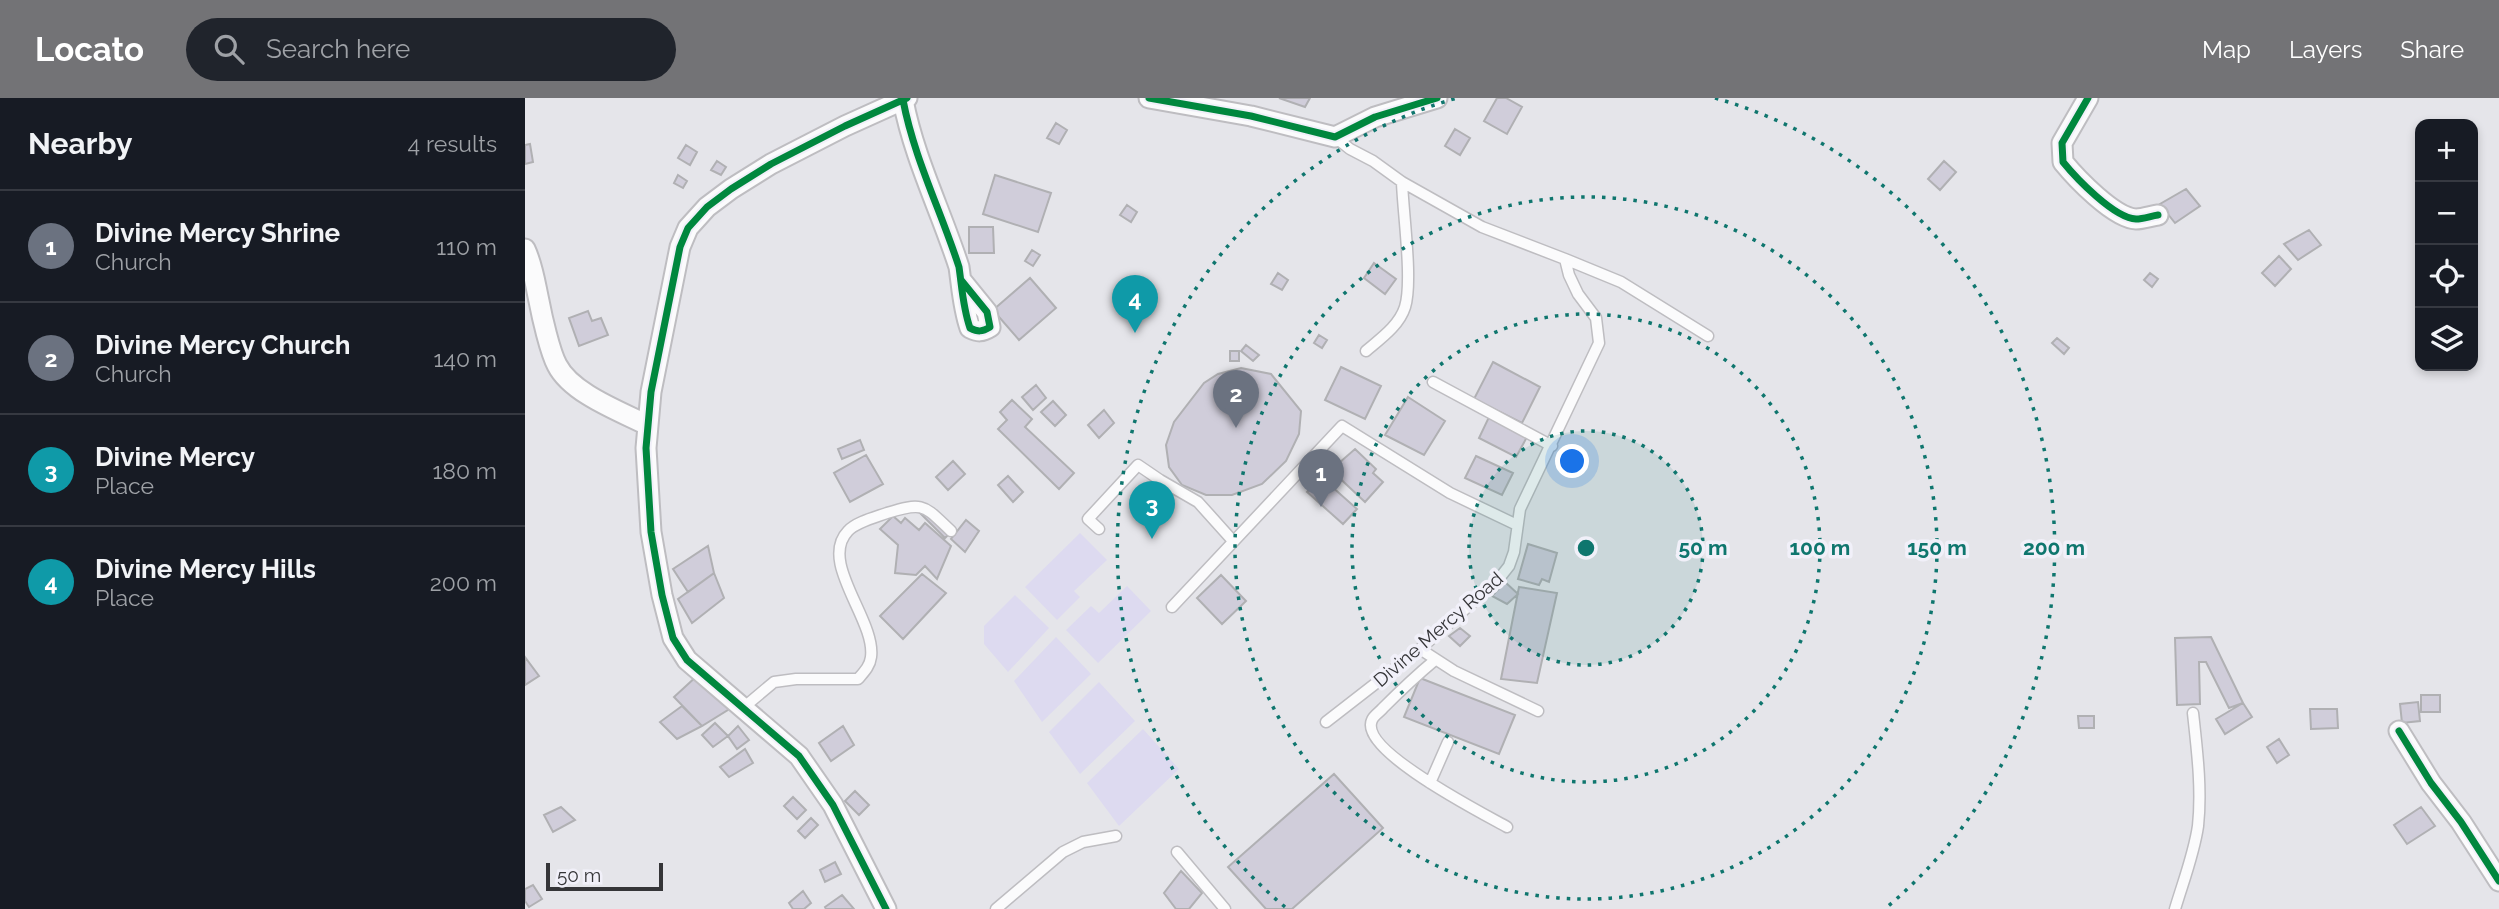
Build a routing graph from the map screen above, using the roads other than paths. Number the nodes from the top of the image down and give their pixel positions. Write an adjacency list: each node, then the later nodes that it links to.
1 (1149, 98): 5 (street)
2 (1437, 98): 5 (street)
3 (2088, 98): 7 (street)
4 (905, 99): 10 (street); 15 (street)
5 (1335, 137): 6 (lane)
6 (1402, 182): 9 (lane); 13 (lane)
7 (2158, 215)
8 (525, 249): 11 (street)
9 (1565, 259): 12 (lane); 16 (lane, Divine Mercy Road)
10 (961, 280)
11 (532, 302): 15 (street)
12 (1708, 336)
13 (1366, 351)
14 (1433, 382): 16 (lane)
15 (646, 425): 24 (street)
16 (1552, 446): 17 (lane, Divine Mercy Road)
17 (1517, 525): 20 (lane); 22 (lane, Divine Mercy Road)
18 (1099, 529): 20 (lane)
19 (951, 531): 24 (lane)
20 (1233, 541): 21 (lane)
21 (1172, 607)
22 (1420, 649): 23 (lane); 27 (lane, Divine Mercy Road)
23 (1434, 660): 25 (lane); 30 (lane)
24 (743, 708): 35 (street)
25 (1538, 711)
26 (2193, 713): 38 (lane)
27 (1326, 723)
28 (2399, 731): 34 (street)
29 (1448, 742): 30 (lane)
30 (1430, 783): 31 (lane)
31 (1507, 827)
32 (1116, 836): 36 (lane)
33 (1177, 852): 37 (lane)
34 (2499, 881)
35 (878, 905)
36 (996, 909)
37 (1225, 909)
38 (2175, 909)

